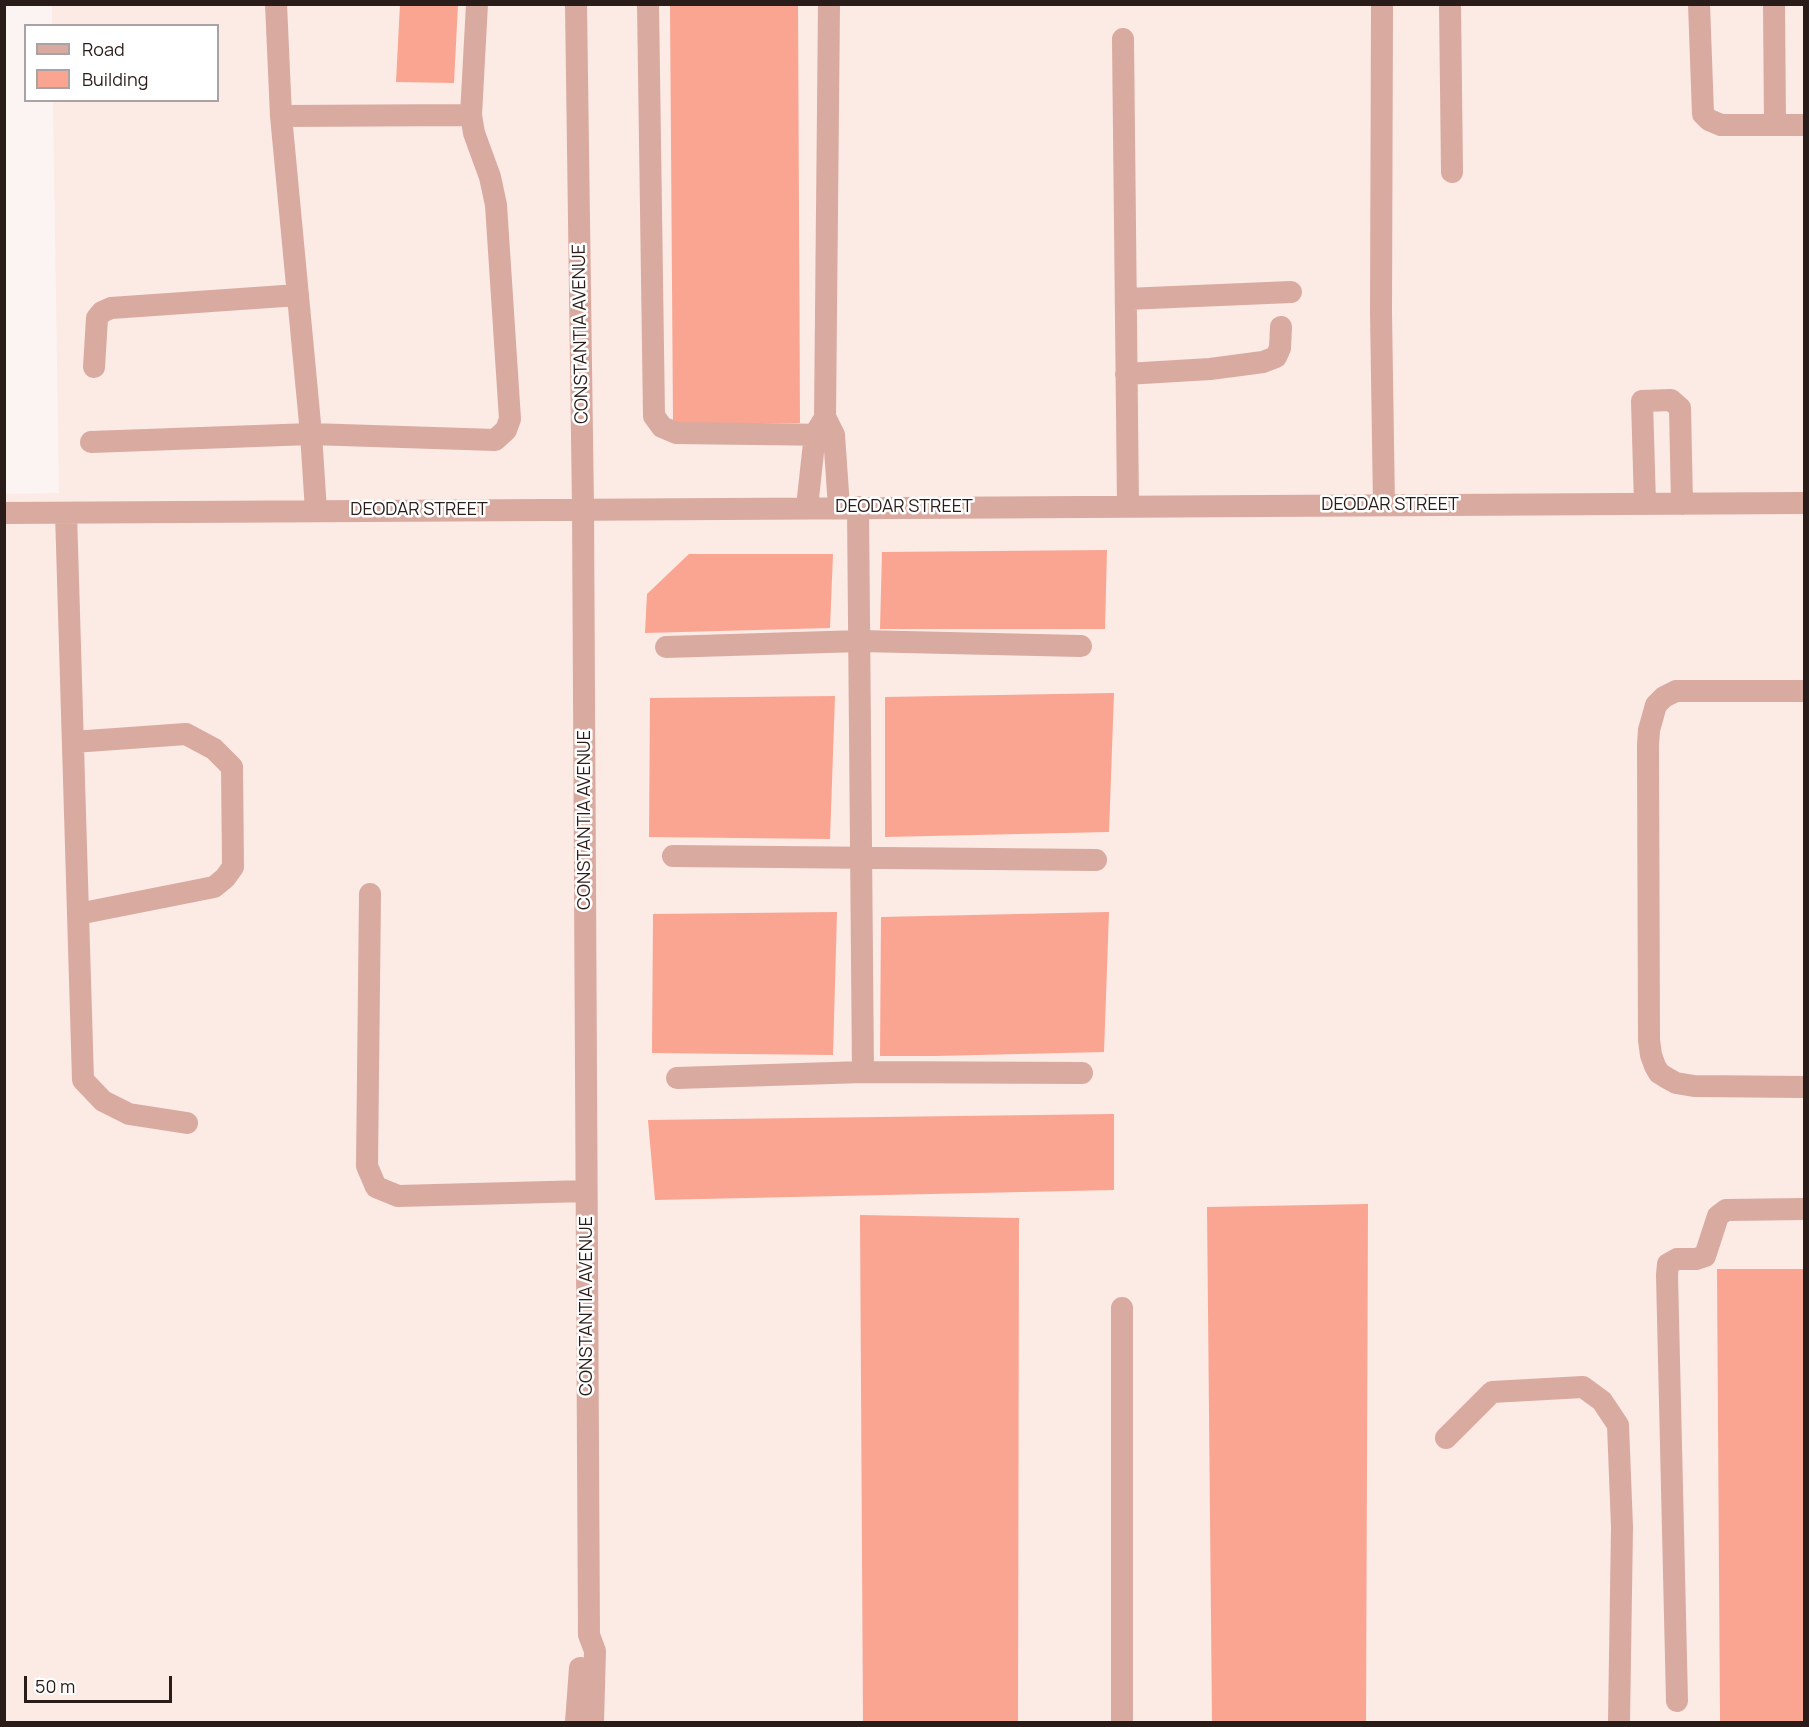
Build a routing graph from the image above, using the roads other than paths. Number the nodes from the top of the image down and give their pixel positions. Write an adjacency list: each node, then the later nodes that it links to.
1 (276, 4): 12 (street)
2 (477, 4): 11 (street)
3 (576, 4): 32 (street, CONSTANTIA AVENUE)
4 (648, 4): 22 (street)
5 (829, 4): 22 (street)
6 (1383, 4): 28 (street)
7 (1450, 4): 15 (street)
8 (1699, 4): 13 (street)
9 (1774, 4): 13 (street)
10 (1123, 39): 18 (street)
11 (471, 115): 12 (street); 23 (street)
12 (280, 116): 17 (street)
13 (1775, 125): 14 (street)
14 (1804, 125)
15 (1452, 172)
16 (1290, 292): 18 (street)
17 (298, 295): 20 (street); 23 (street)
18 (1126, 299): 21 (street)
19 (1281, 327): 21 (street)
20 (94, 367)
21 (1126, 374): 29 (street)
22 (825, 429): 30 (street); 31 (street)
23 (311, 434): 24 (street); 33 (street)
24 (91, 442)
25 (1804, 503): 27 (street, DEODAR STREET)
26 (1645, 504): 27 (street, DEODAR STREET); 27 (street); 28 (street, DEODAR STREET)
27 (1682, 504)
28 (1384, 505): 29 (street, DEODAR STREET)
29 (1128, 506): 31 (street, DEODAR STREET)
30 (807, 507): 31 (street, DEODAR STREET); 32 (street, DEODAR STREET)
31 (848, 507): 36 (street)
32 (583, 508): 33 (street, DEODAR STREET); 51 (street, CONSTANTIA AVENUE)
33 (316, 511): 35 (street, DEODAR STREET)
34 (4, 513): 35 (street, DEODAR STREET)
35 (66, 513): 40 (street)
36 (860, 641): 37 (street); 38 (street); 42 (street)
37 (1082, 646)
38 (666, 647)
39 (1804, 691): 49 (street)
40 (73, 742): 45 (street); 45 (street)
41 (673, 856): 42 (street)
42 (861, 857): 43 (street); 46 (street)
43 (1096, 860)
44 (370, 894): 51 (street)
45 (78, 914): 50 (street)
46 (863, 1072): 47 (street); 48 (street)
47 (1082, 1074)
48 (677, 1077)
49 (1804, 1087)
50 (187, 1123)
51 (586, 1191): 55 (street, CONSTANTIA AVENUE)
52 (1804, 1209): 56 (street)
53 (1122, 1308): 59 (street)
54 (1446, 1438): 60 (street)
55 (589, 1635): 57 (street, CONSTANTIA AVENUE); 58 (street, CONSTANTIA AVENUE)
56 (1677, 1701)
57 (576, 1722)
58 (593, 1722)
59 (1122, 1722)
60 (1619, 1722)

